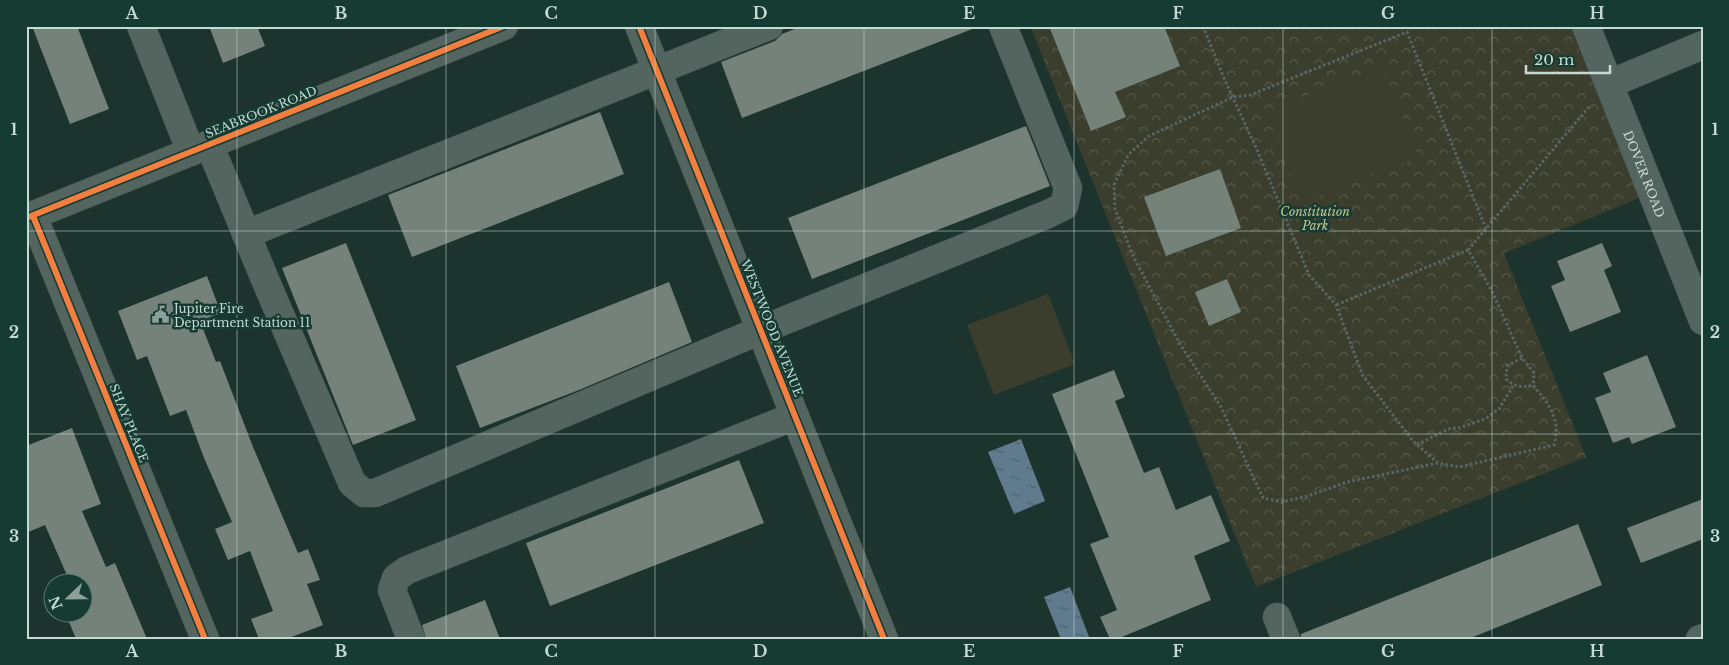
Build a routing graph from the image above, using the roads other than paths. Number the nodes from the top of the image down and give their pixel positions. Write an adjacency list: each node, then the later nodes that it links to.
1 (141, 26): 10 (street)
2 (638, 26): 8 (street, WESTWOOD AVENUE)
3 (768, 26): 8 (street)
4 (1003, 26): 14 (street)
5 (1586, 26): 9 (street, DOVER ROAD)
6 (501, 27): 10 (street, SEABROOK ROAD)
7 (1703, 45): 9 (street)
8 (657, 72): 12 (street); 14 (street, WESTWOOD AVENUE)
9 (1609, 84): 13 (street, DOVER ROAD)
10 (200, 148): 11 (street, SEABROOK ROAD); 12 (street)
11 (30, 217): 16 (street, SHAY PLACE)
12 (246, 234): 14 (street)
13 (1703, 321)
14 (760, 330): 15 (street, WESTWOOD AVENUE)
15 (795, 416): 17 (street); 18 (street, WESTWOOD AVENUE)
16 (205, 639)
17 (411, 639)
18 (884, 639)

